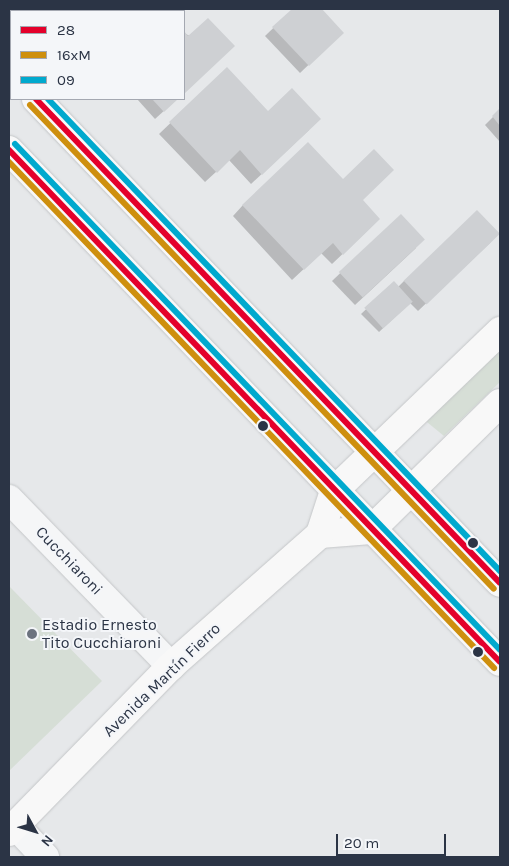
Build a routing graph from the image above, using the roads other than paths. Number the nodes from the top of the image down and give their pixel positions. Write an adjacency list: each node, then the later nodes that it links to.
1 (37, 100): 5 (main road)
2 (9, 150): 7 (main road)
3 (500, 331): 5 (main road)
4 (500, 403): 6 (main road)
5 (375, 454): 6 (main road); 7 (main road)
6 (410, 490): 9 (main road); 11 (main road)
7 (334, 491): 9 (main road); 10 (main road)
8 (9, 499): 13 (street, Cucchiaroni)
9 (371, 530): 10 (main road); 12 (main road)
10 (320, 534): 13 (main road, Avenida Martín Fierro)
11 (500, 583)
12 (500, 662)
13 (171, 666): 14 (main road, Avenida Martín Fierro)
14 (12, 828): 15 (street)
15 (45, 857)

